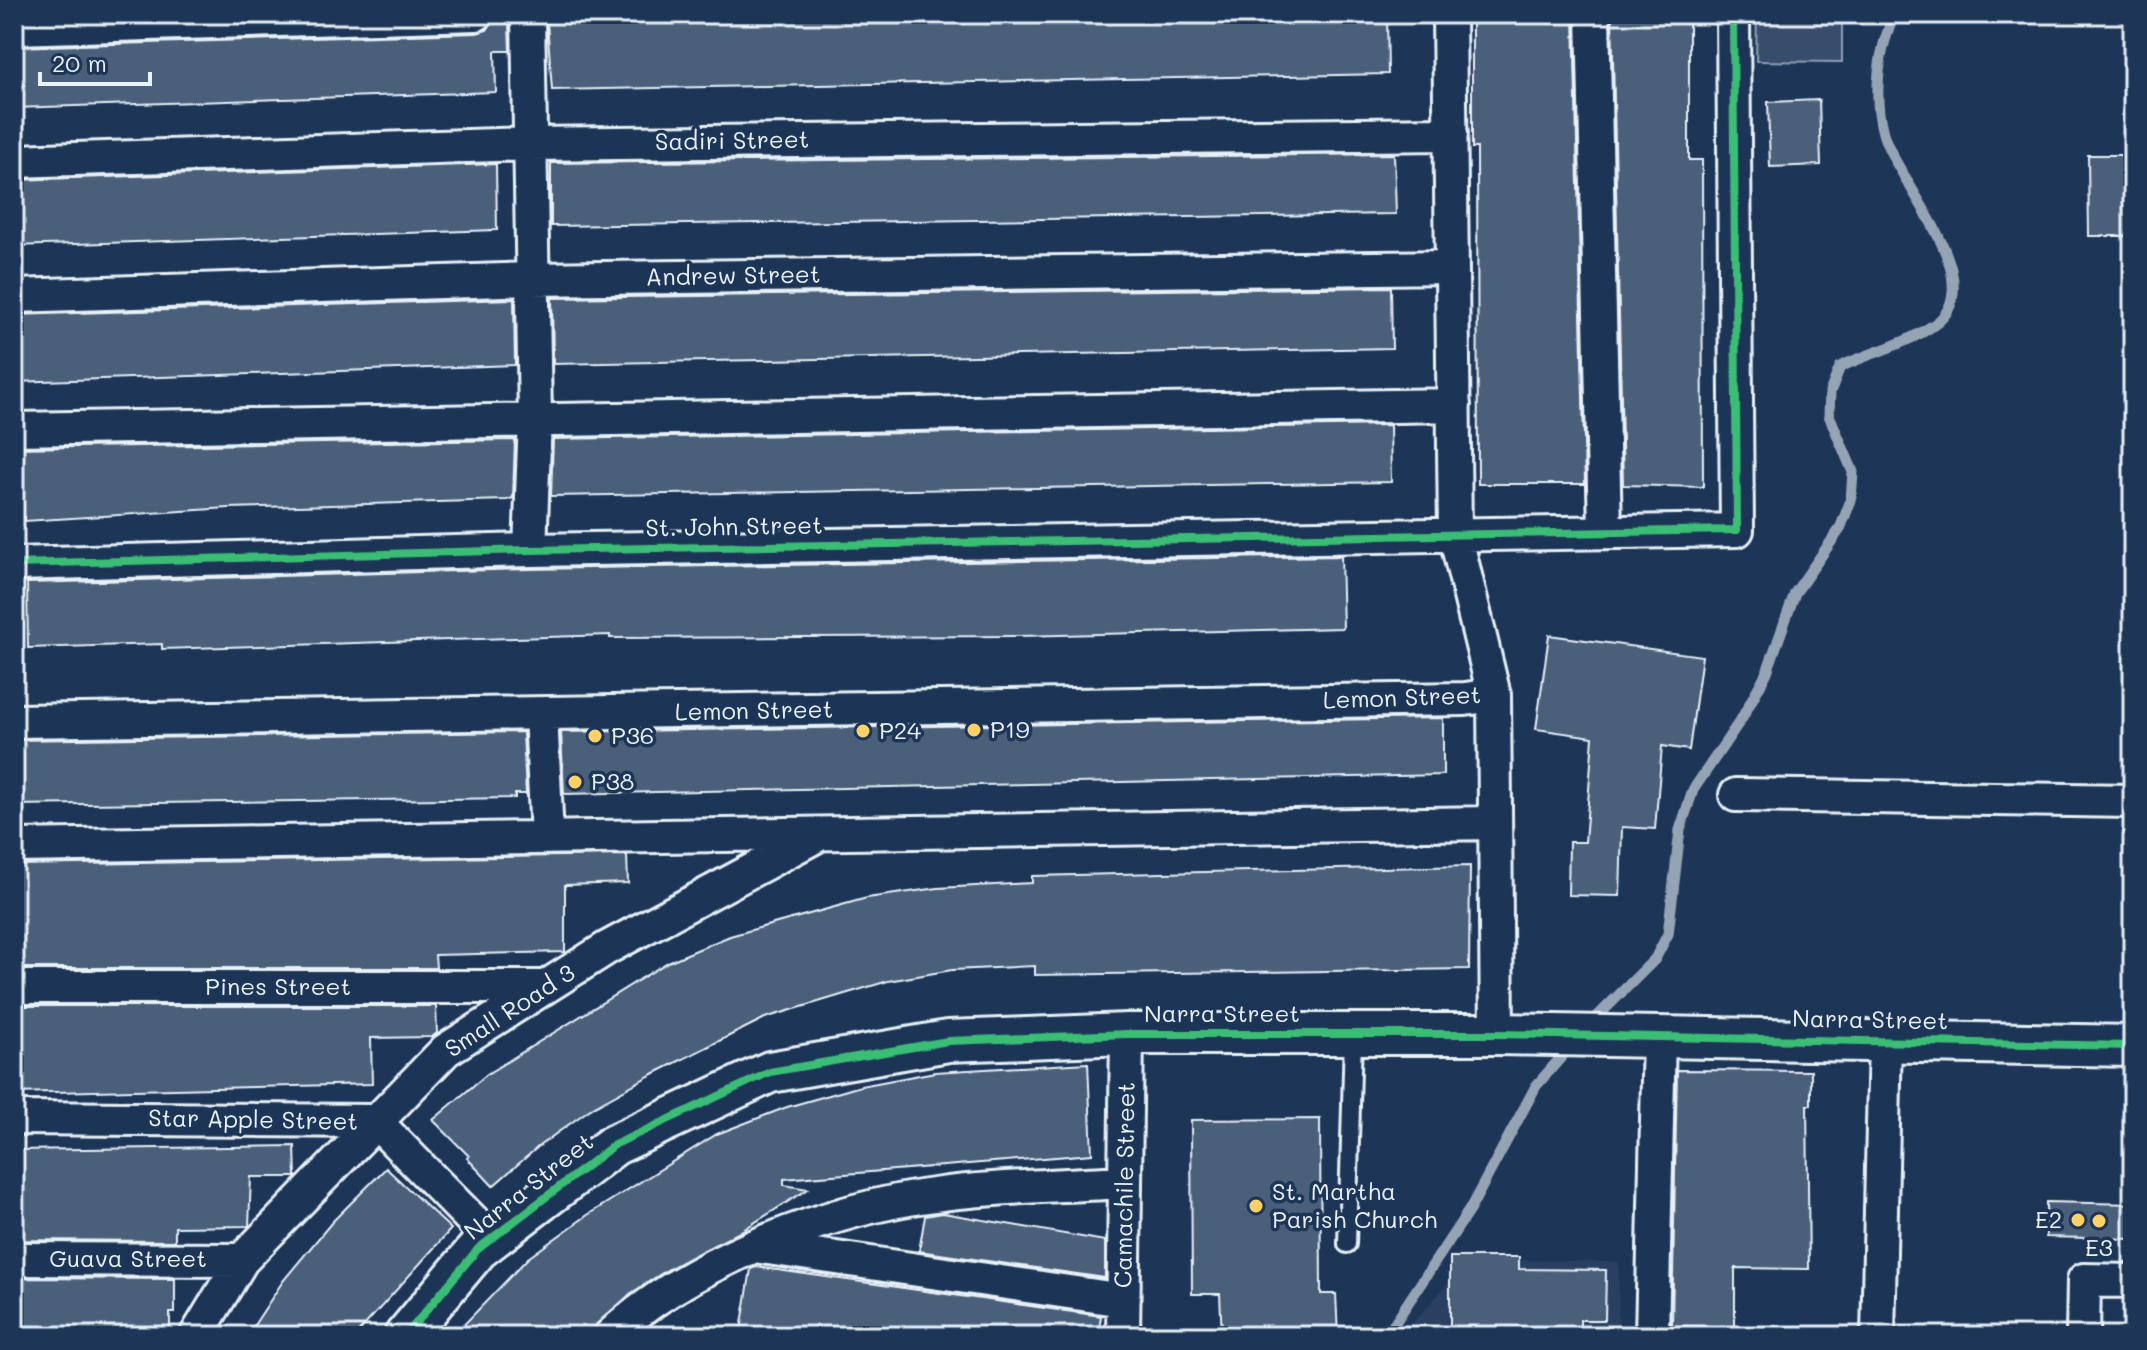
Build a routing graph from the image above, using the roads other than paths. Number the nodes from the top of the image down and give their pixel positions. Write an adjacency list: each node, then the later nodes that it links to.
1 (476, 14): 6 (street)
2 (528, 14): 8 (street)
3 (1449, 14): 7 (street)
4 (1593, 14): 16 (street)
5 (1733, 14): 16 (street, St. John Street)
6 (14, 28)
7 (1451, 134): 8 (street, Sadiri Street); 10 (street)
8 (530, 144): 9 (street, Sadiri Street); 11 (street)
9 (14, 161)
10 (1452, 267): 11 (street, Andrew Street); 13 (street)
11 (532, 279): 12 (street, Andrew Street); 14 (street)
12 (14, 296)
13 (1454, 405): 14 (street); 17 (street)
14 (535, 418): 15 (street); 18 (street)
15 (14, 429)
16 (1605, 530): 17 (street, St. John Street)
17 (1455, 534): 18 (street, St. John Street); 20 (street)
18 (530, 550): 19 (street, St. John Street)
19 (14, 564)
20 (1494, 695): 21 (street, Lemon Street); 25 (street)
21 (541, 714): 22 (street, Lemon Street); 27 (street)
22 (14, 721)
23 (1736, 795): 24 (street)
24 (2133, 801)
25 (1493, 823): 26 (street); 33 (street)
26 (822, 832): 27 (street); 30 (street, Small Road 3)
27 (547, 837): 28 (street)
28 (14, 846)
29 (14, 987): 30 (street, Pines Street)
30 (542, 987): 38 (street, Small Road 3)
31 (1127, 1034): 32 (street, Narra Street); 39 (street, Camachile Street); 40 (street, Narra Street)
32 (1353, 1034): 33 (street, Narra Street); 41 (lane)
33 (1497, 1034): 34 (street, Narra Street)
34 (1659, 1035): 35 (street, Narra Street); 51 (street)
35 (1885, 1041): 36 (street, Narra Street); 52 (street)
36 (2133, 1046)
37 (14, 1118): 38 (street, Star Apple Street)
38 (375, 1121): 40 (street, Star Apple Street); 44 (street, Small Road 3)
39 (1123, 1182): 42 (street); 46 (street, Camachile Street)
40 (491, 1239): 48 (street, Narra Street)
41 (1347, 1244)
42 (758, 1246): 46 (street); 49 (street)
43 (14, 1259): 44 (street, Guava Street)
44 (242, 1260): 47 (street, Small Road 3)
45 (2133, 1281): 53 (street)
46 (1123, 1300): 50 (street, Camachile Street)
47 (196, 1336)
48 (405, 1336)
49 (610, 1336)
50 (1123, 1336)
51 (1652, 1336)
52 (1878, 1336)
53 (2083, 1336)

